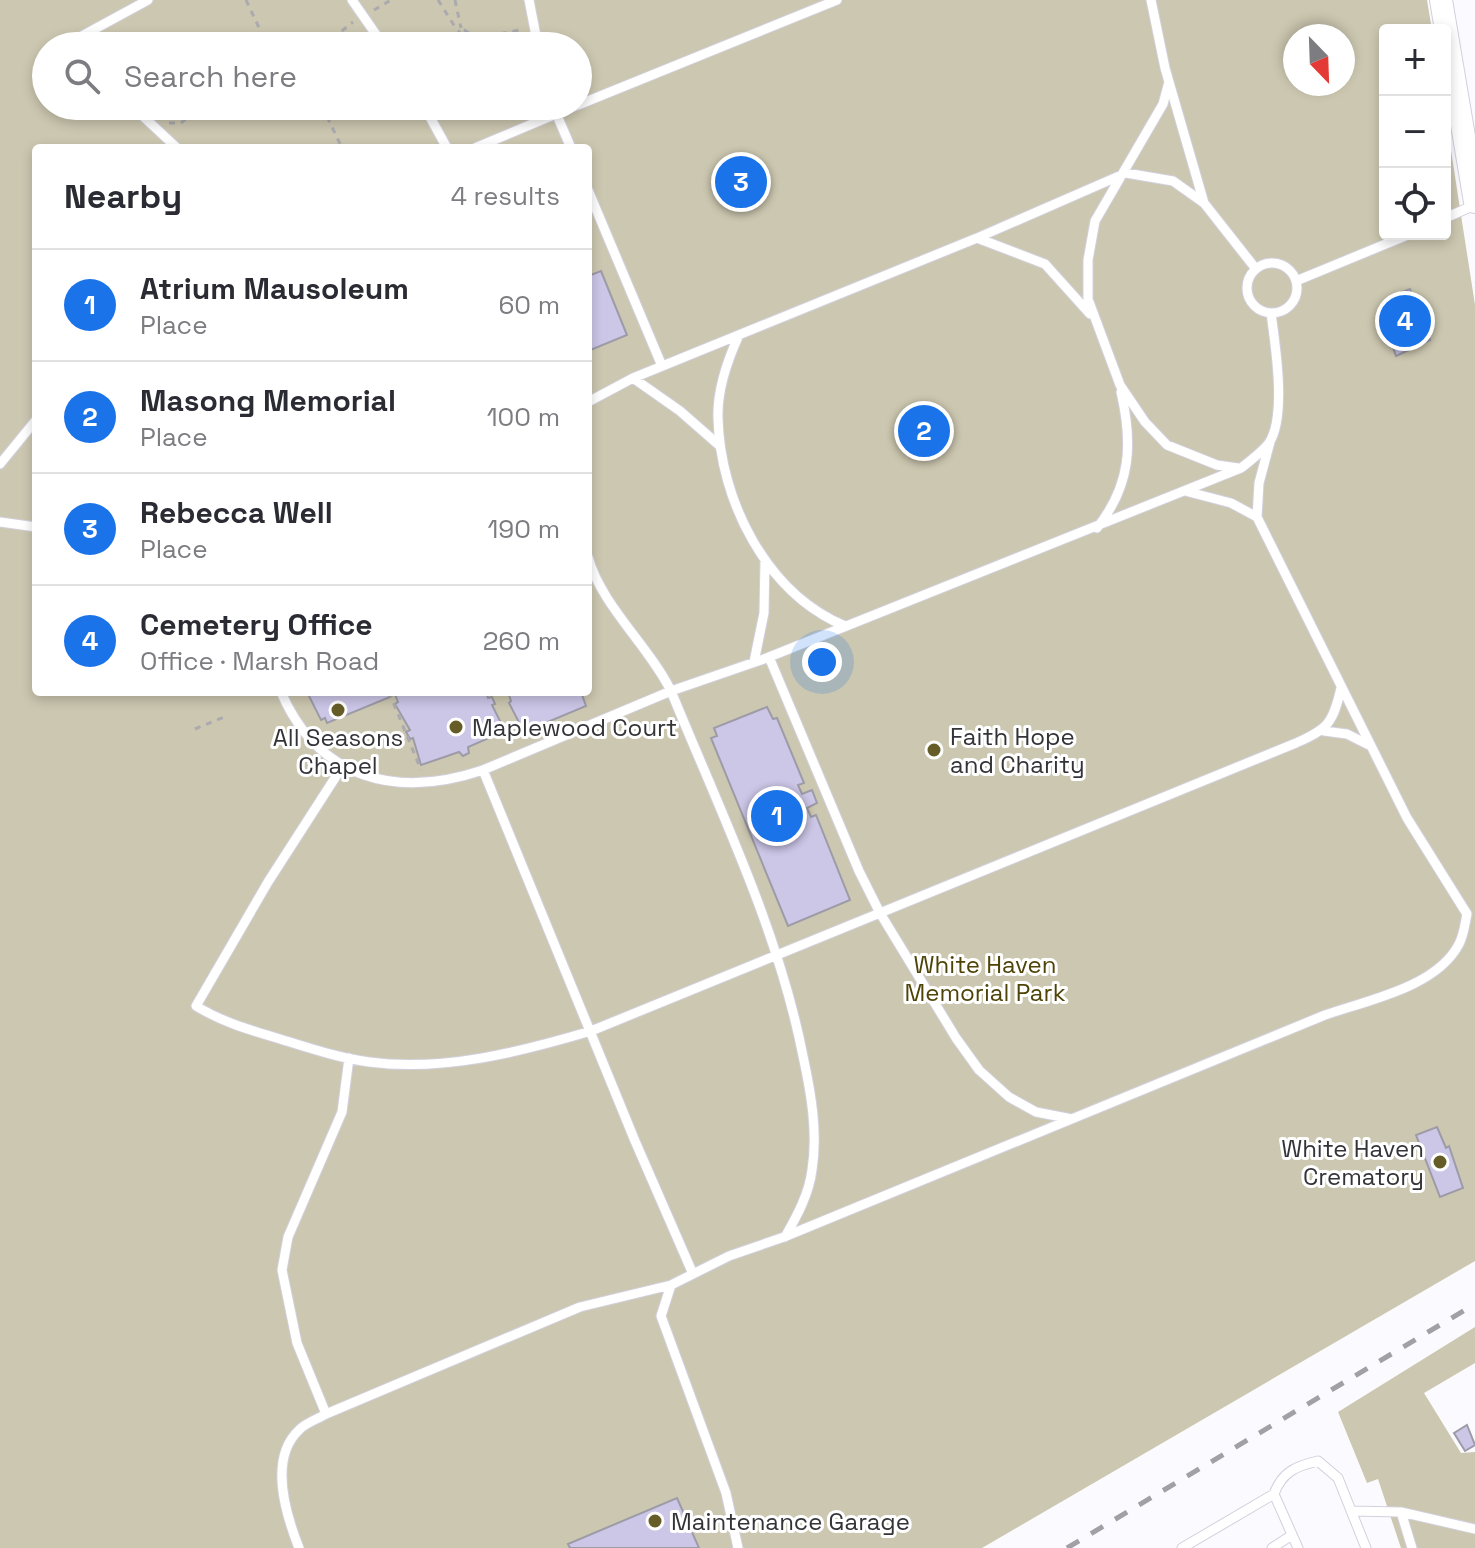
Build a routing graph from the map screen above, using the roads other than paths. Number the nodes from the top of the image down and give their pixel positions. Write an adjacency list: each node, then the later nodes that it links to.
1 (148, 0): 8 (lane)
2 (352, 0): 9 (lane)
3 (529, 0): 10 (lane)
4 (837, 0): 13 (lane)
5 (1151, 0): 11 (lane)
6 (1441, 0): 7 (street)
7 (1444, 24)
8 (89, 32)
9 (374, 32)
10 (535, 32)
11 (1169, 82): 22 (lane); 24 (lane)
12 (1451, 89): 25 (street)
13 (592, 99)
14 (147, 120): 18 (lane)
15 (432, 120): 19 (lane)
16 (533, 120): 20 (lane)
17 (558, 120): 21 (lane)
18 (173, 144)
19 (445, 144)
20 (483, 144)
21 (569, 144)
22 (1126, 173): 24 (lane); 27 (lane); 32 (lane)
23 (592, 200): 34 (lane)
24 (1204, 203): 29 (lane)
25 (1475, 204): 26 (lane)
26 (1451, 215)
27 (977, 238): 32 (lane); 33 (lane)
28 (1395, 240): 30 (lane)
29 (1256, 269): 30 (lane); 31 (lane)
30 (1296, 281): 31 (lane)
31 (1271, 313): 39 (lane)
32 (1095, 320): 36 (lane)
33 (739, 335): 34 (lane); 40 (lane)
34 (662, 366): 35 (lane)
35 (633, 378): 37 (lane); 40 (lane)
36 (1120, 385): 42 (lane); 47 (lane)
37 (592, 400)
38 (32, 425): 41 (lane)
39 (1270, 442): 42 (lane); 44 (lane)
40 (720, 446): 48 (lane)
41 (0, 464)
42 (1241, 468): 43 (lane)
43 (1185, 491): 44 (lane); 47 (lane)
44 (1257, 517): 53 (lane)
45 (0, 522): 46 (lane)
46 (32, 526)
47 (1096, 529): 50 (lane)
48 (765, 560): 50 (lane); 52 (lane)
49 (592, 564): 54 (lane)
50 (845, 626): 51 (lane)
51 (769, 657): 52 (lane); 60 (lane)
52 (754, 662): 54 (lane)
53 (1341, 688): 56 (lane); 57 (lane)
54 (671, 691): 59 (lane); 61 (lane)
55 (283, 696): 58 (lane)
56 (1324, 731): 57 (lane); 60 (lane)
57 (1370, 745): 64 (lane)
58 (342, 767): 59 (lane); 63 (lane)
59 (483, 770): 62 (lane)
60 (880, 913): 61 (lane); 64 (lane)
61 (779, 956): 62 (lane); 65 (lane)
62 (591, 1031): 63 (lane); 66 (lane)
63 (349, 1058): 68 (lane)
64 (1073, 1119): 65 (lane)
65 (784, 1237): 66 (lane)
66 (693, 1274): 67 (lane)
67 (671, 1285): 68 (lane); 75 (lane)
68 (326, 1414): 74 (lane)
69 (1274, 1494): 70 (lane); 73 (lane); 76 (lane)
70 (1351, 1511): 71 (lane); 79 (lane)
71 (1401, 1512): 72 (lane); 80 (lane)
72 (1475, 1529)
73 (1292, 1535): 77 (lane); 78 (lane)
74 (299, 1548)
75 (738, 1548)
76 (1182, 1548)
77 (1272, 1548)
78 (1298, 1548)
79 (1366, 1548)
80 (1412, 1548)

